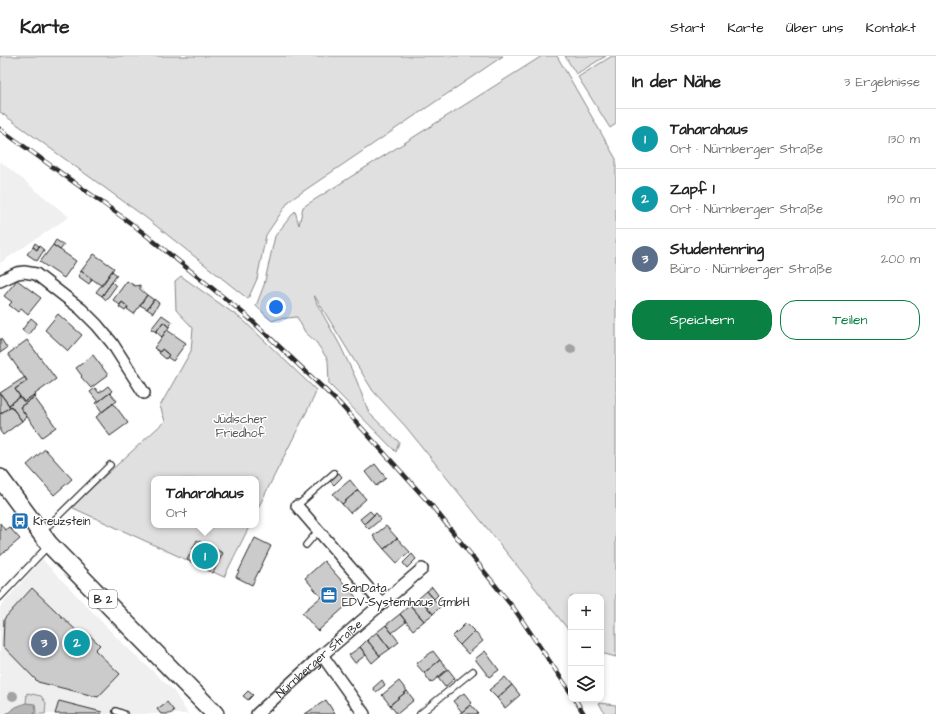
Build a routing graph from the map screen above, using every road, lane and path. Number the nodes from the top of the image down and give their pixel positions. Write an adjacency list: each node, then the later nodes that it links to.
1 (0, 281): 2 (street)
2 (144, 393)
3 (110, 465): 8 (lane)
4 (334, 473): 6 (lane)
5 (0, 478): 8 (main road, B 2)
6 (297, 506): 7 (street)
7 (318, 531): 9 (lane); 12 (street)
8 (45, 539): 11 (lane); 17 (main road, B 2)
9 (306, 545)
10 (422, 569): 12 (street, Nürnberger Straße)
11 (0, 597)
12 (381, 603): 13 (street, Nürnberger Straße)
13 (322, 655): 18 (street, Nürnberger Straße); 19 (street)
14 (473, 671): 20 (lane)
15 (116, 711): 16 (lane)
16 (124, 714)
17 (214, 714)
18 (257, 714)
19 (364, 714)
20 (420, 714)

